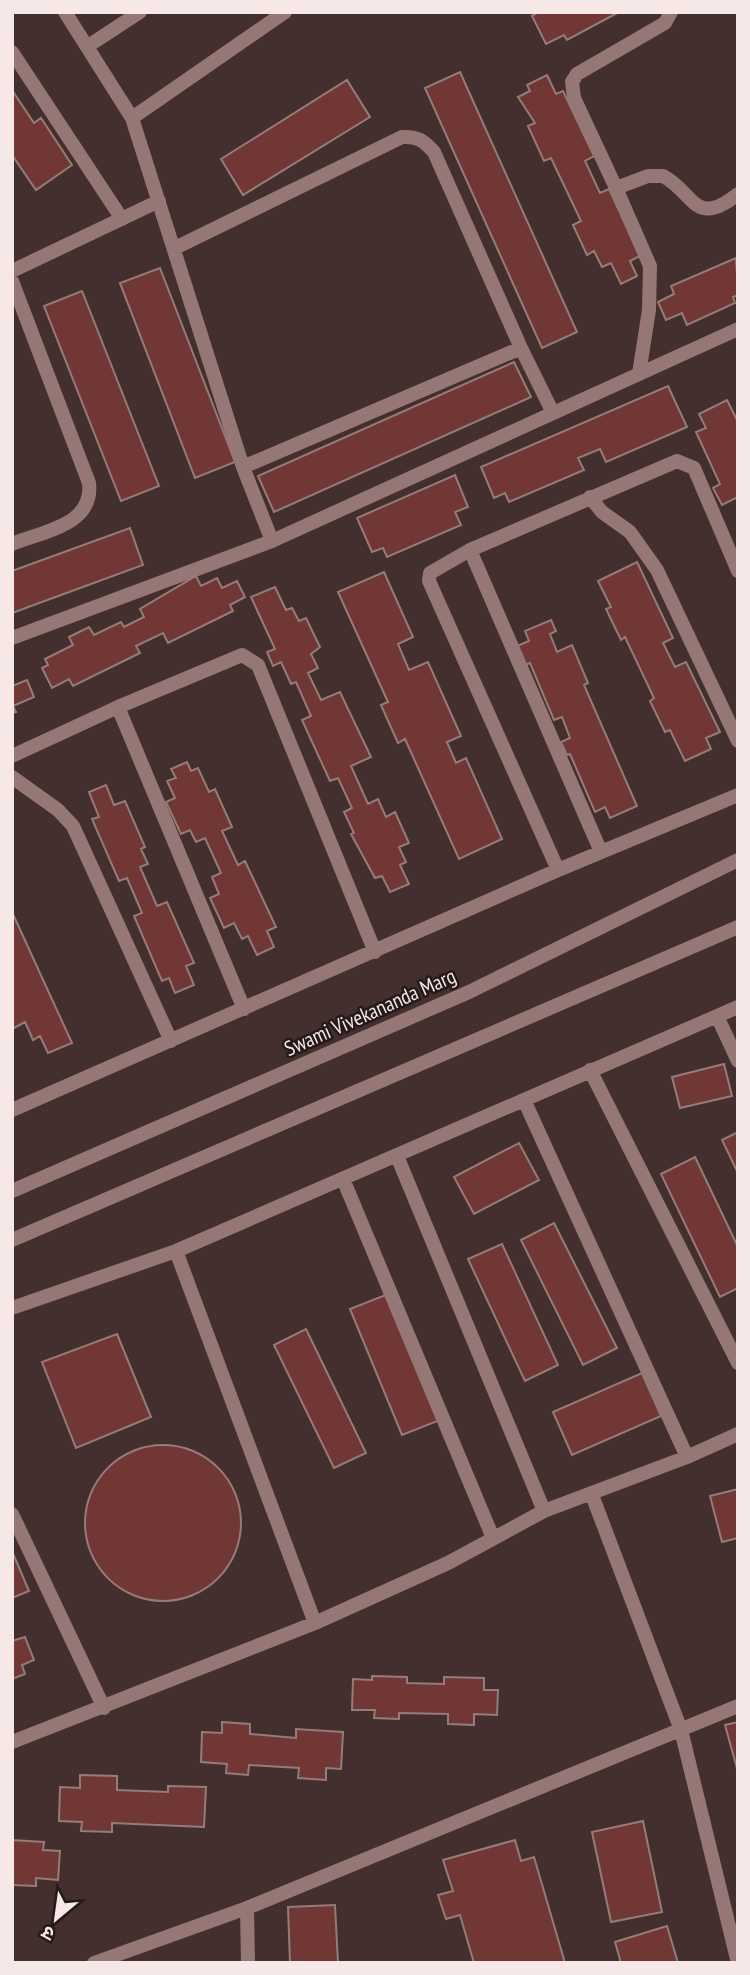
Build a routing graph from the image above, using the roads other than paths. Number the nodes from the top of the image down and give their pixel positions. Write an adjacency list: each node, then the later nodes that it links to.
1 (65, 12): 5 (street)
2 (140, 12): 5 (street)
3 (285, 12): 7 (street)
4 (671, 12): 8 (street)
5 (88, 46): 7 (street)
6 (12, 52): 11 (street)
7 (132, 118): 10 (street)
8 (616, 188): 9 (street); 17 (street)
9 (738, 194)
10 (159, 201): 11 (street); 12 (street)
11 (122, 219): 13 (street)
12 (175, 248): 16 (street); 19 (street)
13 (12, 271)
14 (12, 281): 22 (street)
15 (738, 329): 17 (street)
16 (521, 348): 18 (street); 19 (street)
17 (639, 374): 18 (street)
18 (553, 413): 21 (street)
19 (243, 467): 21 (street)
20 (590, 498): 23 (street); 24 (street); 27 (street)
21 (272, 541): 25 (street)
22 (12, 544)
23 (470, 550): 31 (street); 33 (street)
24 (738, 571)
25 (12, 638)
26 (118, 707): 28 (street); 35 (street); 37 (street)
27 (738, 741)
28 (12, 756)
29 (12, 777): 39 (street)
30 (738, 795): 31 (street)
31 (601, 852): 33 (street)
32 (738, 860): 46 (street, Swami Vivekananda Marg)
33 (558, 870): 35 (street)
34 (737, 927): 47 (street)
35 (375, 952): 37 (street)
36 (738, 1007): 38 (street)
37 (244, 1009): 39 (street)
38 (717, 1016): 40 (street); 41 (street)
39 (171, 1041): 43 (street)
40 (738, 1061)
41 (590, 1070): 42 (street); 50 (street)
42 (524, 1100): 44 (street); 52 (street)
43 (12, 1110)
44 (397, 1156): 45 (street); 54 (street)
45 (343, 1179): 48 (street); 56 (street)
46 (12, 1191)
47 (12, 1240)
48 (176, 1251): 49 (street); 57 (street)
49 (12, 1308)
50 (738, 1363)
51 (738, 1434): 52 (street)
52 (687, 1457): 53 (street)
53 (592, 1494): 54 (street); 60 (street)
54 (544, 1511): 56 (street)
55 (12, 1514): 59 (street)
56 (493, 1538): 57 (street)
57 (315, 1623): 59 (street)
58 (738, 1706): 60 (street)
59 (104, 1708): 61 (street)
60 (681, 1730): 62 (street); 65 (street)
61 (12, 1742)
62 (247, 1908): 63 (street); 64 (street)
63 (94, 1963)
64 (248, 1963)
65 (738, 1963)

